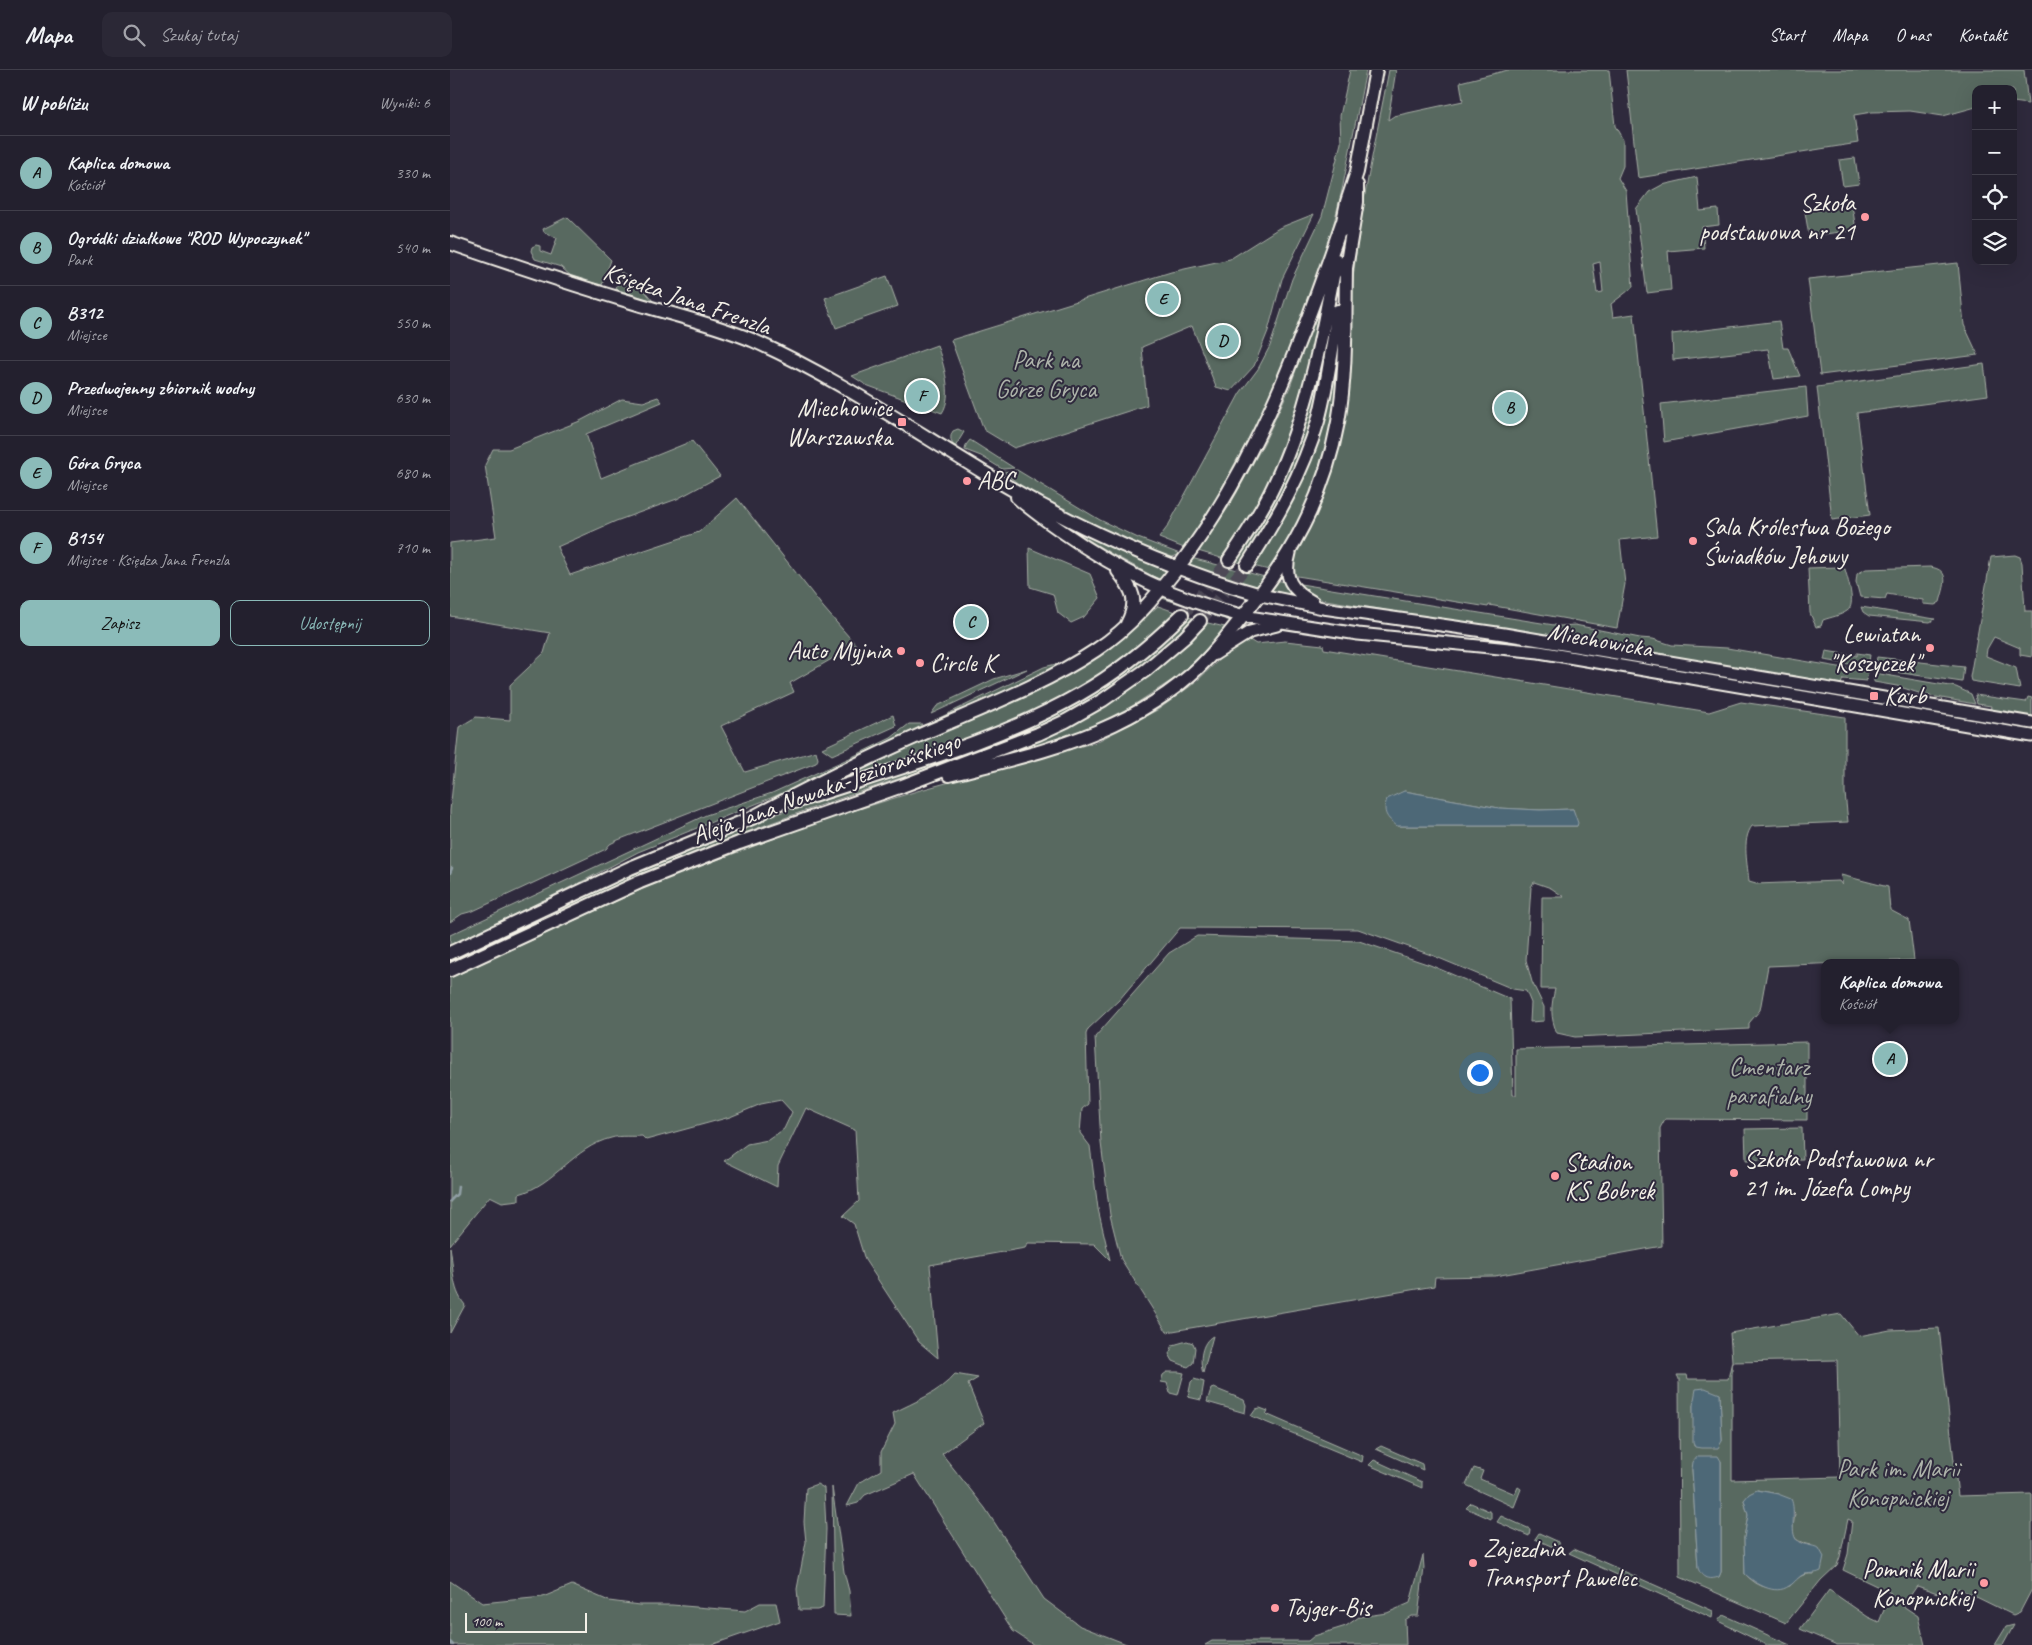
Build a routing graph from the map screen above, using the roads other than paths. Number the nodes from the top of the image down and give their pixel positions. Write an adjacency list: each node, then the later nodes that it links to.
1 (1376, 70): 2 (main road)
2 (1358, 172): 3 (main road); 5 (main road)
3 (1342, 223): 8 (main road); 11 (main road)
4 (450, 243): 6 (main road, Księdza Jana Frenzla)
5 (1346, 268): 7 (main road); 9 (main road)
6 (1002, 483): 10 (main road, Księdza Jana Frenzla); 11 (main road, Księdza Jana Frenzla)
7 (1291, 551): 13 (main road); 14 (main road)
8 (1229, 560)
9 (1247, 564)
10 (1115, 566): 12 (main road, Księdza Jana Frenzla); 19 (main road)
11 (1177, 569): 12 (main road); 13 (main road, Księdza Jana Frenzla)
12 (1162, 590): 16 (main road, Miechowicka); 19 (main road)
13 (1260, 595): 14 (main road, Miechowicka); 16 (main road)
14 (1323, 608): 21 (main road, Miechowicka)
15 (1182, 615): 24 (main road, Aleja Jana Nowaka-Jeziorańskiego)
16 (1244, 616): 18 (main road, Miechowicka); 20 (main road)
17 (1200, 621): 23 (main road, Aleja Jana Nowaka-Jeziorańskiego)
18 (1308, 626): 20 (main road); 22 (main road, Miechowicka)
19 (1125, 628): 24 (main road)
20 (1209, 657): 23 (main road)
21 (2032, 723)
22 (2032, 736)
23 (902, 786): 26 (main road, Aleja Jana Nowaka-Jeziorańskiego)
24 (753, 817): 25 (main road, Aleja Jana Nowaka-Jeziorańskiego)
25 (450, 953)
26 (450, 970)

